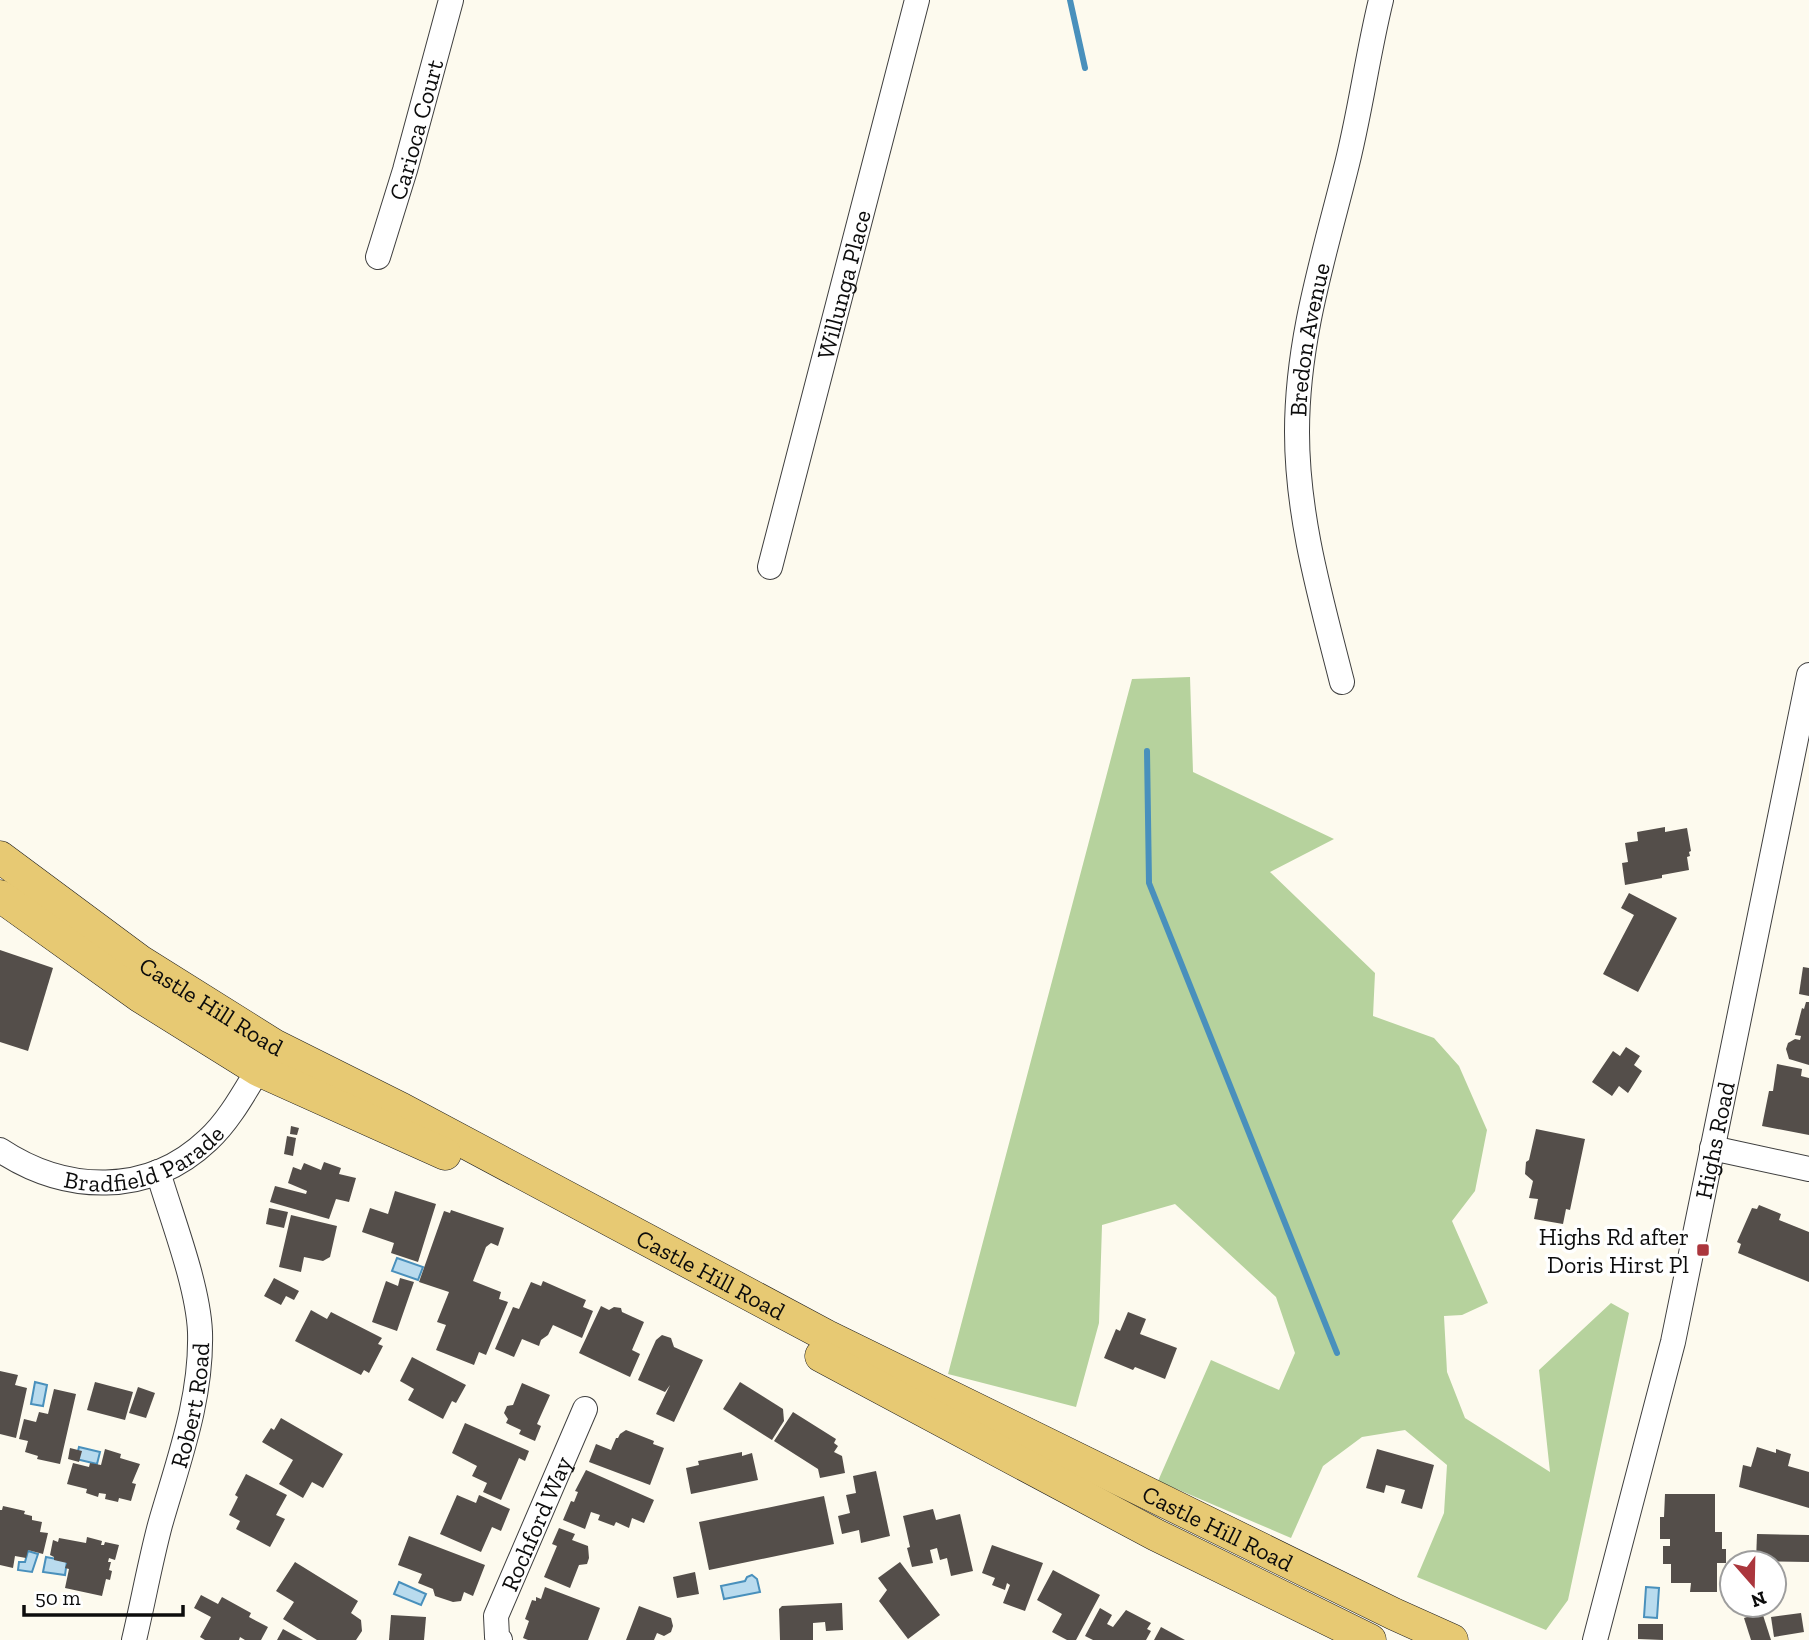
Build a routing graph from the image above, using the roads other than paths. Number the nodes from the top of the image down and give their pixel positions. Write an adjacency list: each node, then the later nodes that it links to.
1 (451, 0): 4 (street, Carioca Court)
2 (916, 0): 5 (street, Willunga Place)
3 (1381, 0): 7 (street, Bredon Avenue)
4 (378, 257)
5 (770, 567)
6 (1809, 675): 11 (street, Highs Road)
7 (1342, 682)
8 (0, 857): 10 (main road, Castle Hill Road)
9 (0, 896): 10 (main road, Castle Hill Road)
10 (266, 1058): 14 (street, Bradfield Parade); 18 (main road, Castle Hill Road); 19 (main road, Castle Hill Road)
11 (1712, 1148): 13 (street); 20 (street, Highs Road)
12 (0, 1150): 14 (street, Bradfield Parade)
13 (1809, 1168)
14 (158, 1172): 16 (street, Robert Road)
15 (585, 1409): 17 (street, Rochford Way)
16 (134, 1640)
17 (500, 1640)
18 (1370, 1640)
19 (1452, 1640)
20 (1595, 1640)

